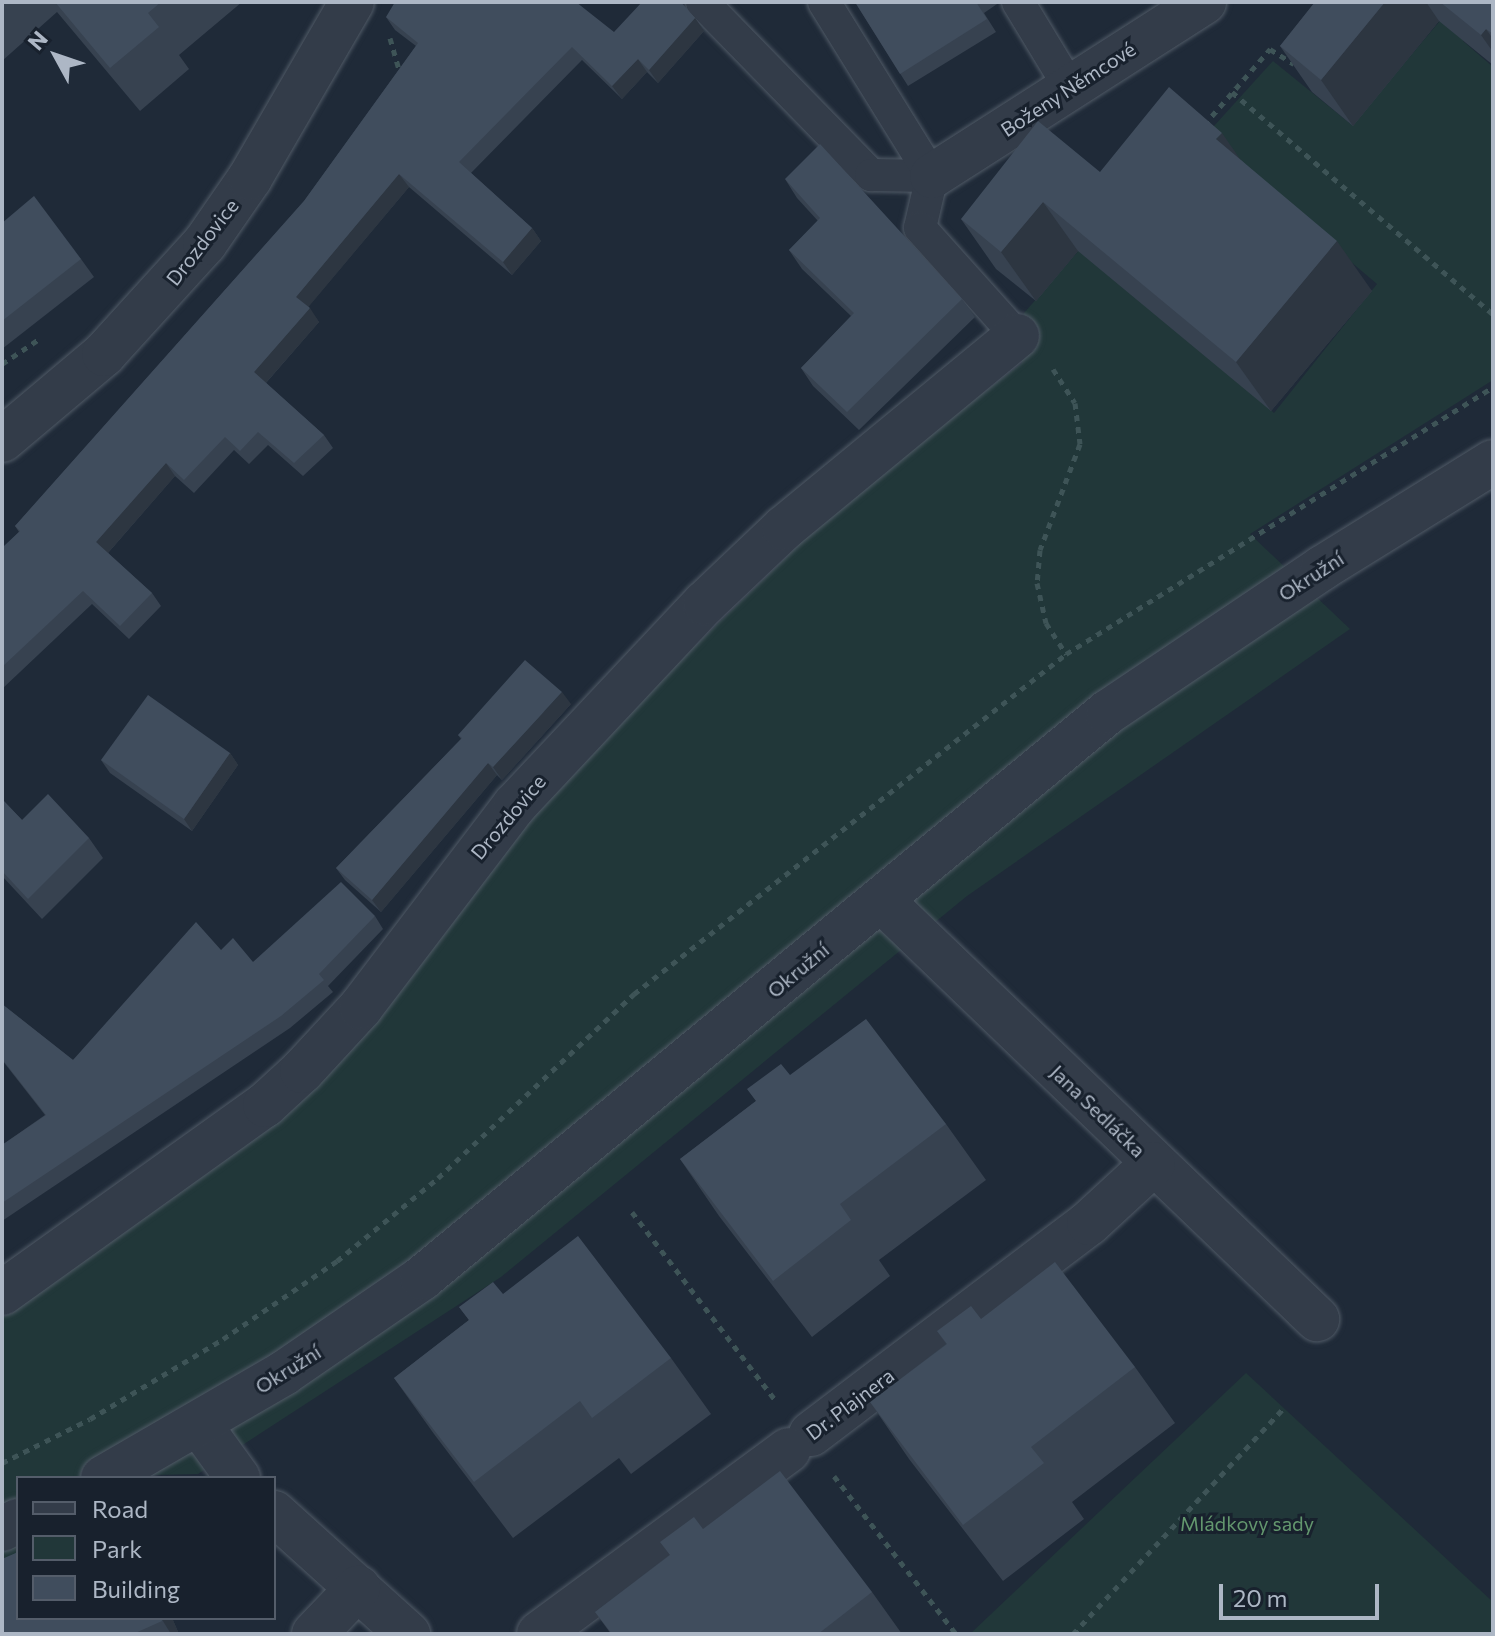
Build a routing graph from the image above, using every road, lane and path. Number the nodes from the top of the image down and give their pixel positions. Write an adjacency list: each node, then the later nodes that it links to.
1 (352, 2): 16 (street, Drozdovice)
2 (702, 2): 10 (lane)
3 (824, 2): 10 (lane)
4 (1018, 2): 7 (lane)
5 (1192, 5): 7 (street, Boženy Němcové)
6 (1299, 67): 8 (path)
7 (1070, 88): 10 (street, Boženy Němcové)
8 (1232, 92): 9 (path); 11 (path)
9 (1193, 138)
10 (932, 176): 13 (lane)
11 (1493, 314)
12 (52, 330): 14 (path)
13 (1017, 336): 18 (path); 21 (street, Drozdovice)
14 (2, 364)
15 (1493, 387): 18 (path)
16 (2, 440)
17 (1493, 462): 19 (street, Okružní)
18 (1066, 654): 25 (path)
19 (881, 900): 20 (street, Jana Sedláčka); 24 (street, Okružní)
20 (1153, 1164): 22 (street, Jana Sedláčka); 32 (street, Dr. Plajnera)
21 (2, 1293)
22 (1317, 1319)
23 (1283, 1409): 33 (path)
24 (199, 1424): 26 (street, Okružní); 27 (street)
25 (2, 1463)
26 (107, 1476)
27 (237, 1476)
28 (276, 1515): 29 (street)
29 (358, 1588): 30 (street); 31 (street)
30 (314, 1634)
31 (408, 1634)
32 (539, 1634)
33 (1073, 1634)

